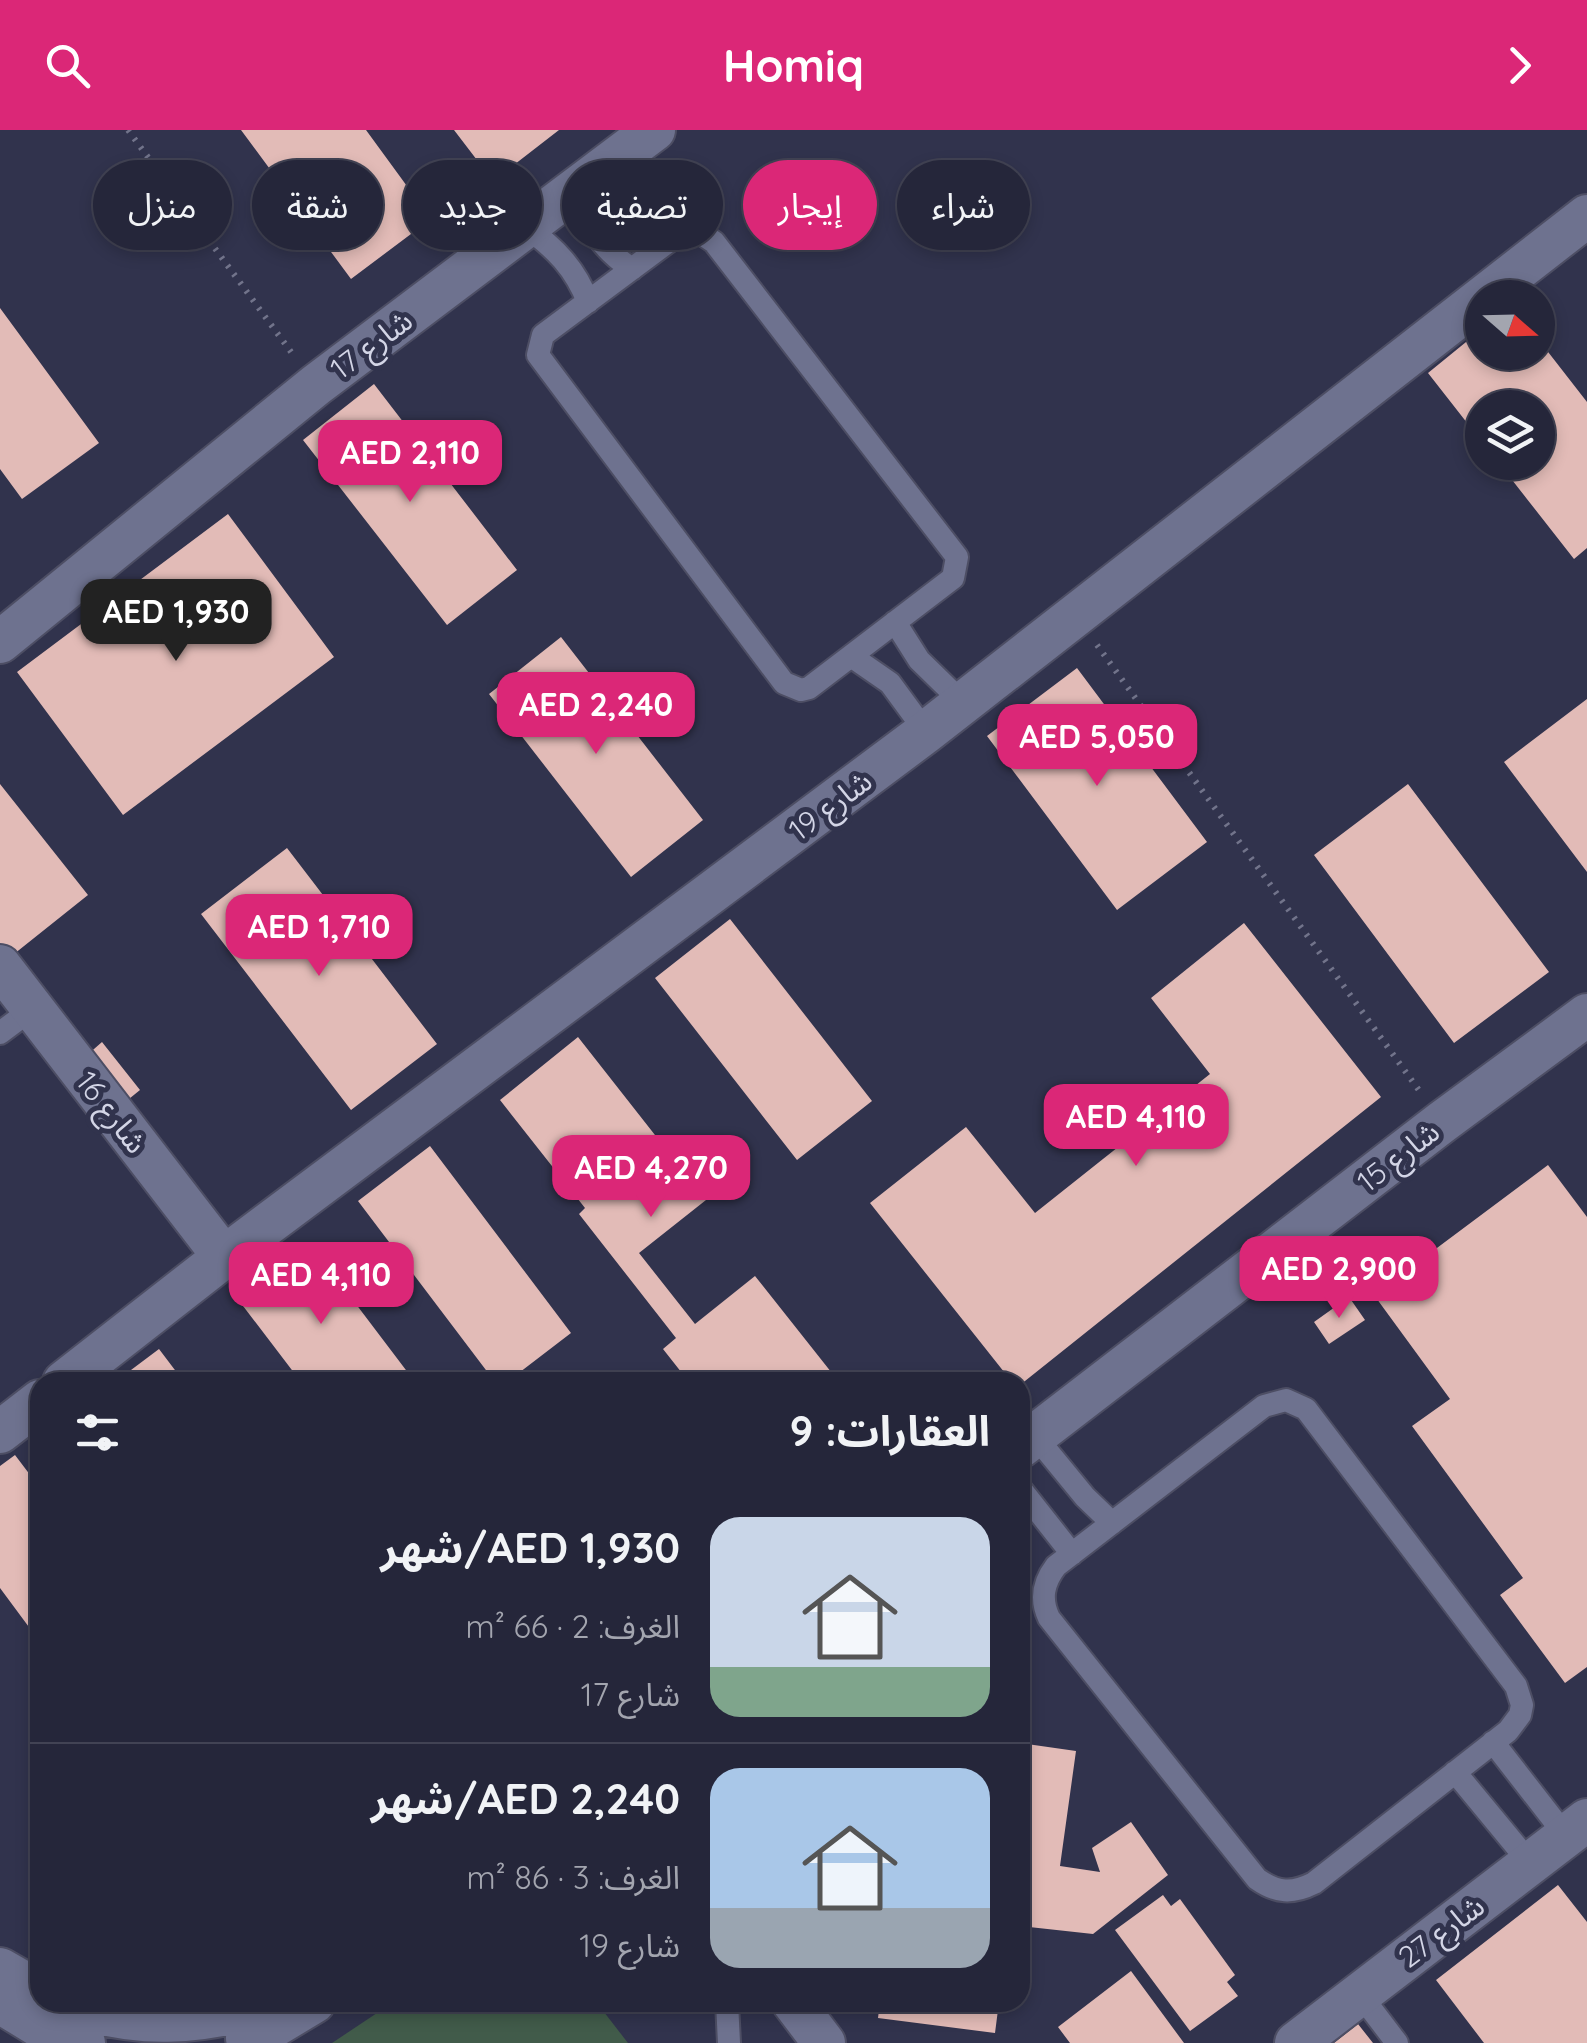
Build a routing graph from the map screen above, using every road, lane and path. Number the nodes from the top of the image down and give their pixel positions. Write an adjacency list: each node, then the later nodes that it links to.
1 (128, 130): 10 (path)
2 (654, 130): 3 (street, شارع 17)
3 (615, 160)
4 (1587, 216): 11 (street, شارع 19)
5 (542, 241): 9 (lane)
6 (496, 250): 10 (street, شارع 17)
7 (607, 250): 8 (lane)
8 (632, 269): 9 (lane); 12 (lane)
9 (588, 302): 14 (lane)
10 (316, 386): 13 (street, شارع 17)
11 (1076, 616): 15 (street, شارع 19); 20 (path)
12 (896, 622): 14 (lane); 15 (lane)
13 (0, 642)
14 (851, 656): 16 (lane)
15 (963, 703): 16 (street, شارع 19)
16 (926, 732): 21 (street, شارع 19)
17 (2, 974): 19 (street, شارع 16)
18 (1587, 1015): 20 (street, شارع 15)
19 (16, 1021): 21 (street, شارع 16)
20 (1442, 1122): 25 (street, شارع 15)
21 (224, 1257): 22 (street, شارع 19)
22 (77, 1372)
23 (30, 1409): 24 (street)
24 (0, 1432)
25 (1030, 1439)
26 (1030, 1444): 28 (lane)
27 (1030, 1501): 29 (lane)
28 (1112, 1523): 29 (lane); 30 (lane)
29 (1072, 1554): 31 (lane)
30 (1493, 1742): 31 (lane); 32 (lane)
31 (1455, 1772): 33 (lane)
32 (1576, 1828): 33 (street, شارع 27)
33 (1530, 1863): 36 (street, شارع 27)
34 (0, 1969): 35 (street)
35 (30, 1986)
36 (1360, 1993): 47 (street, شارع 27); 48 (lane)
37 (0, 2002): 43 (street)
38 (97, 2012): 39 (street)
39 (233, 2012)
40 (297, 2012): 44 (street)
41 (727, 2012): 45 (lane)
42 (801, 2012): 46 (street)
43 (84, 2043)
44 (232, 2043)
45 (729, 2043)
46 (824, 2043)
47 (1296, 2043)
48 (1397, 2043)

